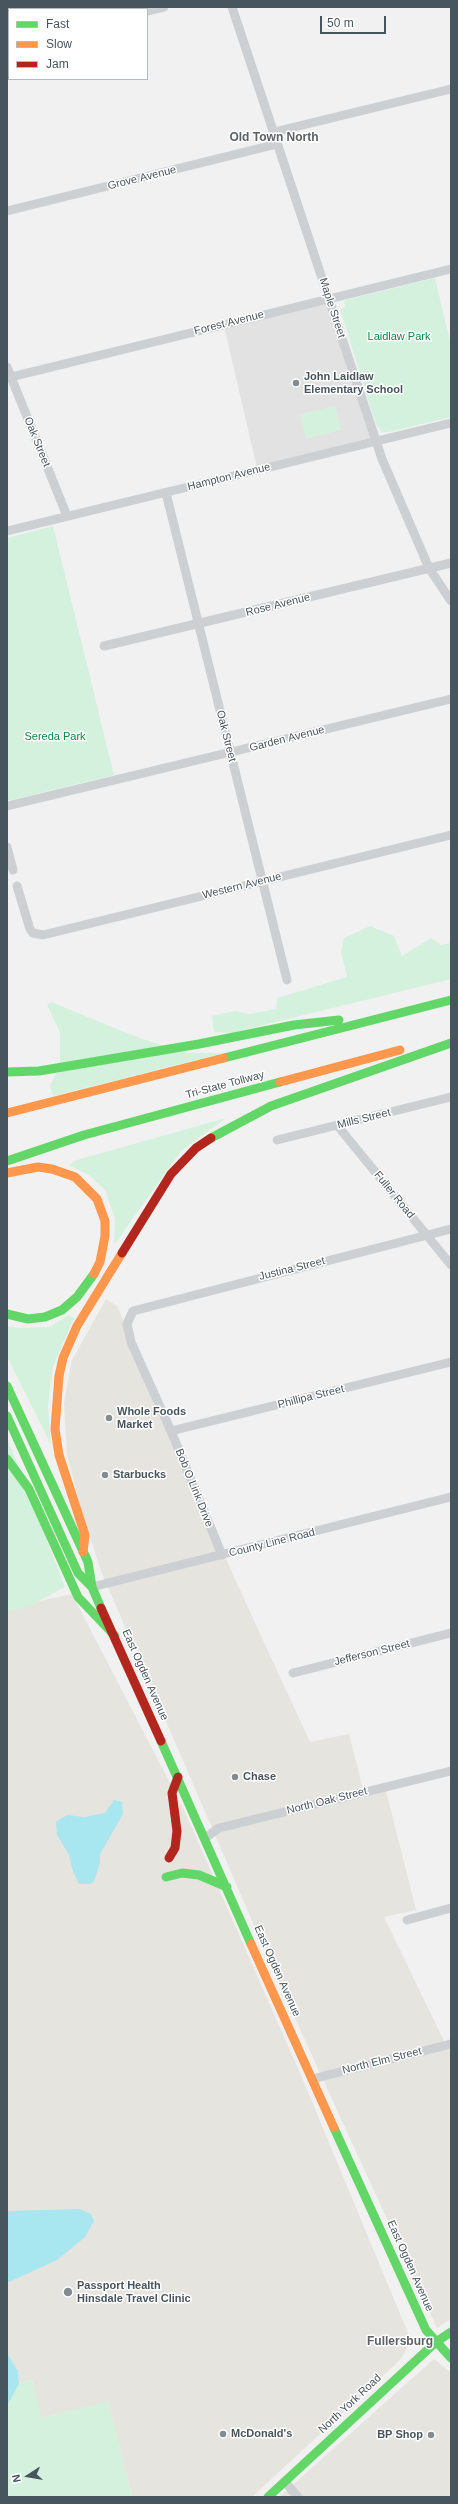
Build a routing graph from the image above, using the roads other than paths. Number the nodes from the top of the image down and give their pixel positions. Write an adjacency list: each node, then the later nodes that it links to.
1 (164, 7): 3 (street)
2 (232, 7): 5 (street, Maple Street)
3 (148, 12)
4 (451, 89): 5 (street)
5 (274, 132): 6 (street, Maple Street)
6 (277, 144): 7 (street, Grove Avenue); 9 (street, Maple Street)
7 (7, 211)
8 (451, 269): 9 (street, Forest Avenue)
9 (329, 298): 11 (street, Forest Avenue); 13 (street, Maple Street)
10 (7, 367): 11 (street, Oak Street)
11 (9, 377): 15 (street, Oak Street)
12 (451, 423): 13 (street, Hampton Avenue)
13 (376, 442): 14 (street, Hampton Avenue); 18 (street, Maple Street)
14 (166, 493): 15 (street, Hampton Avenue); 20 (street, Oak Street)
15 (67, 516): 16 (street, Hampton Avenue)
16 (7, 531)
17 (451, 563): 18 (street, Rose Avenue)
18 (429, 568): 19 (street, Maple Street); 20 (street, Rose Avenue)
19 (451, 602)
20 (199, 624): 21 (street, Rose Avenue); 23 (street, Oak Street)
21 (104, 646)
22 (451, 699): 23 (street, Garden Avenue)
23 (230, 753): 24 (street, Garden Avenue); 28 (street, Oak Street)
24 (7, 806)
25 (451, 835): 28 (street, Western Avenue)
26 (7, 847): 27 (street)
27 (13, 870)
28 (262, 882): 29 (street, Western Avenue); 30 (street, Oak Street)
29 (17, 886)
30 (287, 980)
31 (451, 1000): 32 (main road)
32 (404, 1011): 35 (main road); 37 (main road)
33 (451, 1037): 40 (main road, Tri-State Tollway)
34 (451, 1043): 53 (main road)
35 (7, 1072)
36 (451, 1097): 38 (street, Mills Street)
37 (7, 1113)
38 (336, 1125): 39 (street, Mills Street); 43 (street, Fuller Road)
39 (277, 1140)
40 (7, 1161)
41 (7, 1172): 46 (main road)
42 (451, 1229): 43 (street, Justina Street)
43 (426, 1235): 44 (street, Fuller Road); 45 (street, Justina Street)
44 (451, 1266)
45 (133, 1311): 50 (street, Bob O Link Drive)
46 (7, 1314)
47 (451, 1362): 50 (street, Phillipa Street)
48 (7, 1386): 53 (main road, East Ogden Avenue)
49 (7, 1416): 55 (main road, East Ogden Avenue)
50 (171, 1431): 54 (street, Bob O Link Drive)
51 (7, 1459): 57 (main road)
52 (451, 1497): 54 (street, County Line Road)
53 (83, 1552): 55 (main road, East Ogden Avenue)
54 (222, 1555): 55 (street, County Line Road)
55 (92, 1587): 57 (main road, East Ogden Avenue)
56 (451, 1633): 58 (street, Jefferson Street)
57 (115, 1636): 60 (main road, East Ogden Avenue)
58 (293, 1673)
59 (451, 1770): 61 (street, North Oak Street)
60 (178, 1777): 61 (main road, East Ogden Avenue); 62 (main road)
61 (205, 1838): 64 (main road, East Ogden Avenue)
62 (169, 1858)
63 (166, 1877): 64 (main road)
64 (227, 1887): 68 (main road, East Ogden Avenue)
65 (451, 1908): 66 (street)
66 (406, 1920)
67 (451, 2044): 68 (street, North Elm Street)
68 (312, 2078): 70 (main road, East Ogden Avenue)
69 (451, 2332): 70 (main road, North York Road)
70 (436, 2342): 71 (main road, East Ogden Avenue); 72 (main road, North York Road)
71 (451, 2358)
72 (285, 2482): 73 (main road, North York Road); 74 (street)
73 (268, 2497)
74 (298, 2497)

